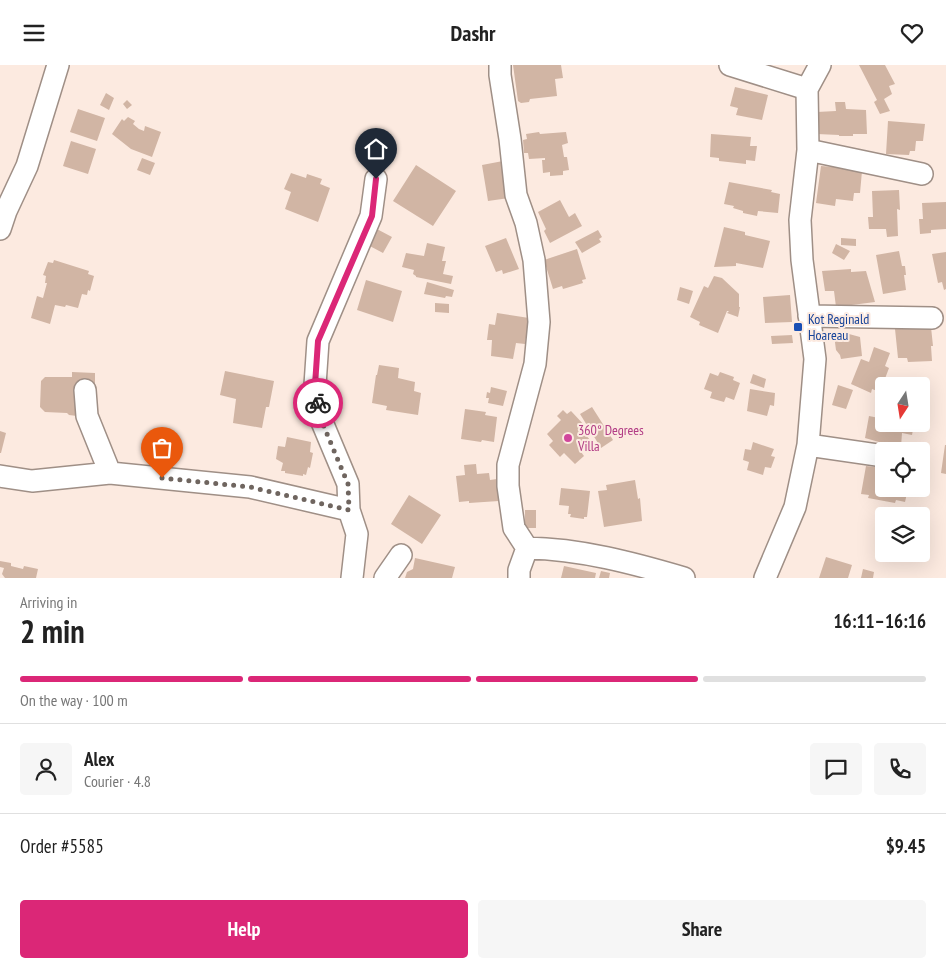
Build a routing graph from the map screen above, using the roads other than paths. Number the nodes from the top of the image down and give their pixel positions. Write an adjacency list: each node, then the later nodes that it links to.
1 (58, 65): 9 (street)
2 (500, 65): 18 (street)
3 (730, 65): 5 (street)
4 (820, 65): 5 (street)
5 (807, 89): 6 (street)
6 (808, 150): 7 (street); 10 (street)
7 (922, 174)
8 (376, 179): 17 (street)
9 (0, 229)
10 (809, 316): 11 (street); 13 (street)
11 (932, 318)
12 (85, 390): 15 (street)
13 (808, 445): 14 (street); 24 (street)
14 (875, 455)
15 (110, 473): 16 (street); 17 (street)
16 (0, 476)
17 (349, 510): 20 (street)
18 (527, 548): 22 (street); 23 (street)
19 (401, 555): 21 (street)
20 (352, 578)
21 (385, 578)
22 (519, 578)
23 (684, 578)
24 (765, 578)

